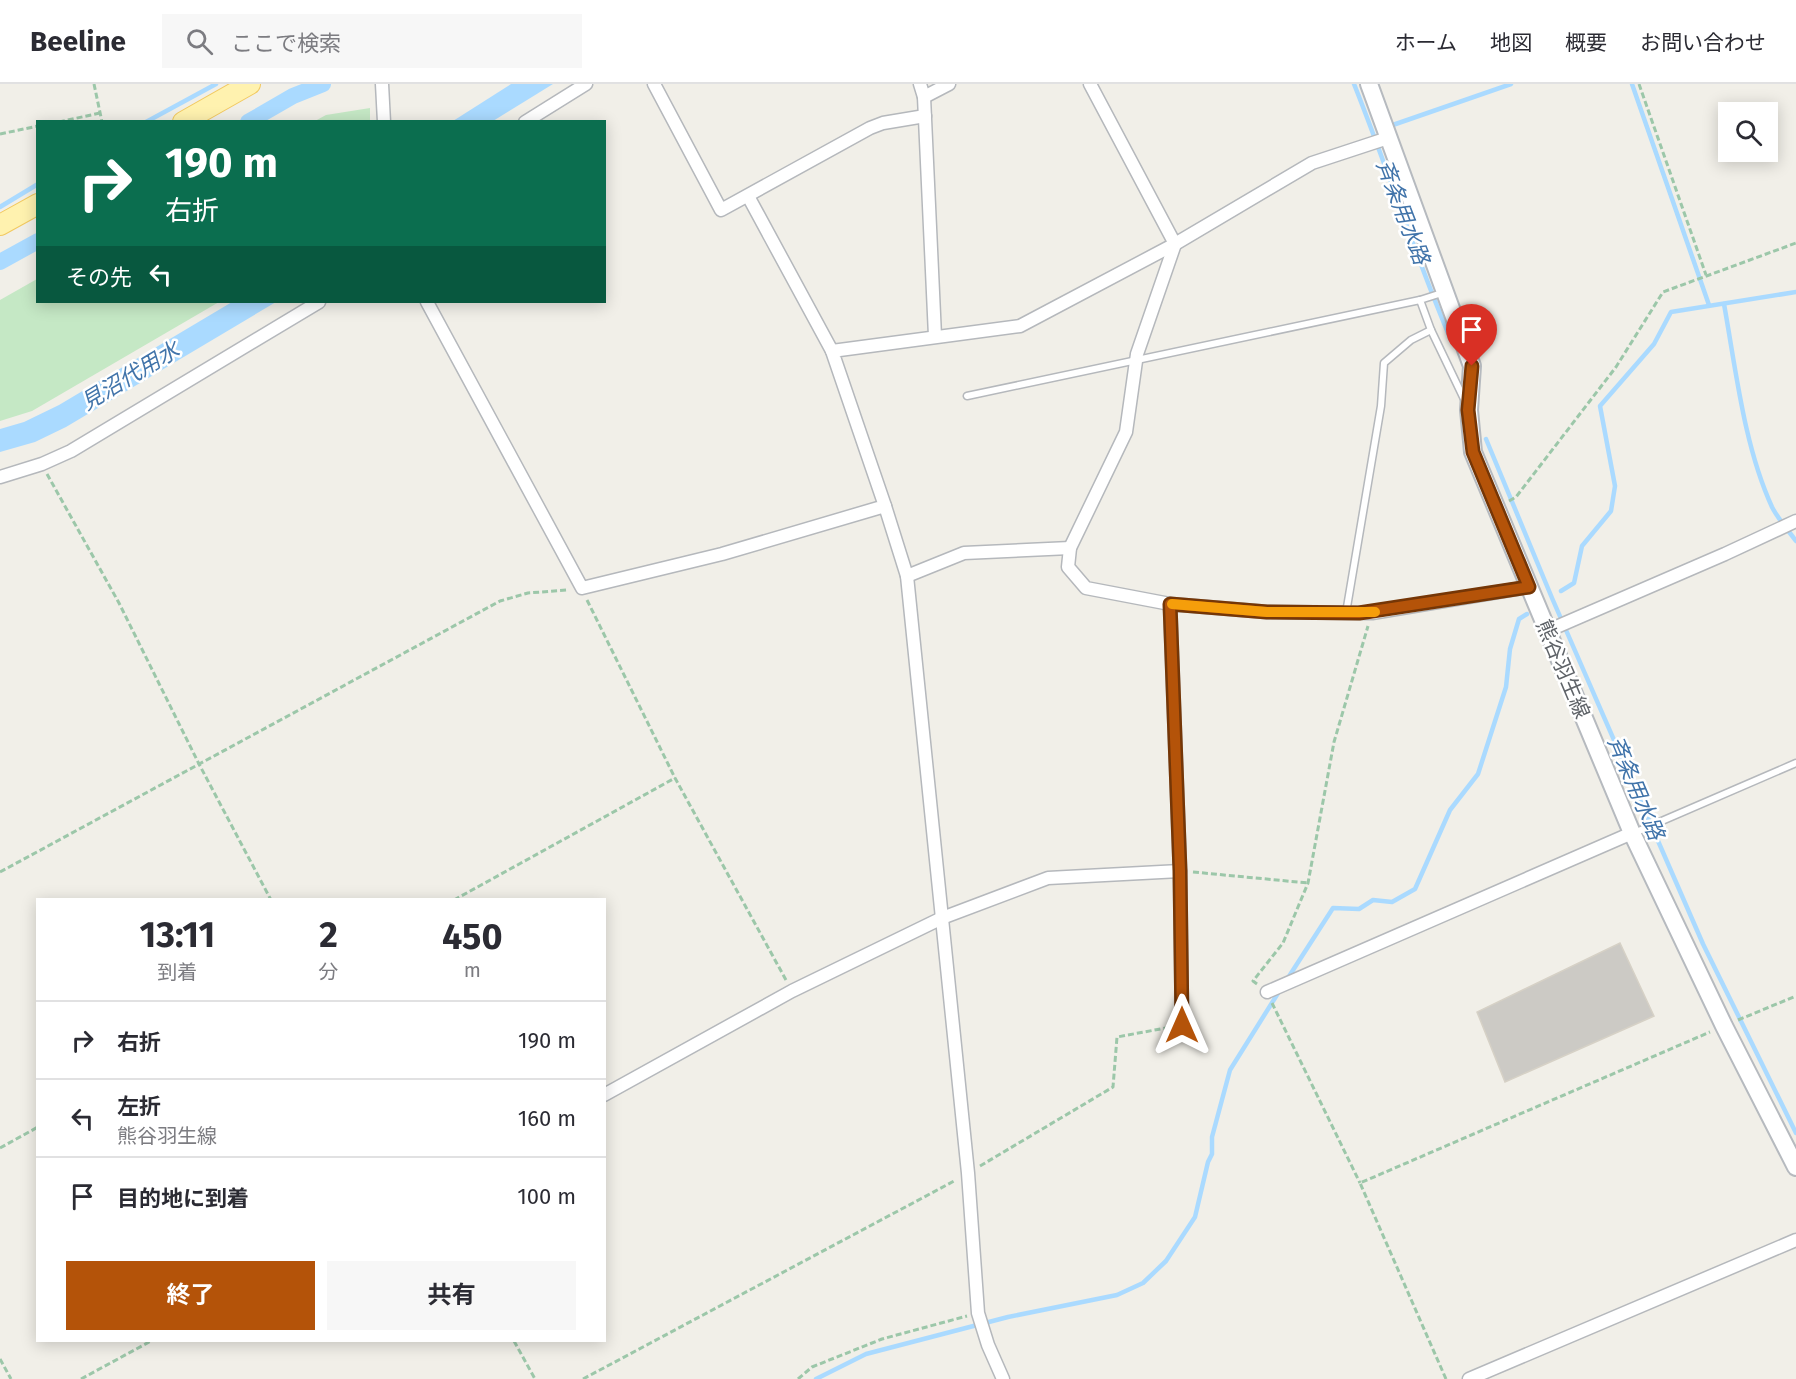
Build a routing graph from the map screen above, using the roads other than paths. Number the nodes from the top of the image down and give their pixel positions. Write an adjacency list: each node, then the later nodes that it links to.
1 (250, 84): 11 (main road)
2 (586, 84): 13 (street)
3 (654, 84): 15 (street)
4 (920, 84): 9 (street)
5 (949, 84): 9 (street)
6 (1090, 84): 18 (street)
7 (1369, 84): 14 (main road, 熊谷羽生線)
8 (383, 86): 12 (street)
9 (924, 97): 10 (street)
10 (925, 116): 15 (street); 24 (street)
11 (187, 120)
12 (384, 120)
13 (528, 120)
14 (1387, 137): 18 (street); 19 (main road, 熊谷羽生線)
15 (748, 196): 25 (street)
16 (36, 205): 17 (main road)
17 (0, 225)
18 (1175, 244): 24 (street); 26 (street)
19 (1443, 292): 20 (lane); 28 (main road, 熊谷羽生線)
20 (1421, 299): 23 (lane); 26 (lane)
21 (317, 303): 29 (street)
22 (428, 303): 30 (street)
23 (1431, 330): 28 (lane); 36 (lane)
24 (935, 336): 25 (street)
25 (832, 351): 30 (street)
26 (1136, 359): 27 (lane); 32 (street)
27 (967, 396)
28 (1468, 410): 34 (main road, 熊谷羽生線)
29 (0, 477)
30 (885, 506): 33 (street)
31 (1795, 521): 37 (street)
32 (1070, 548): 33 (street); 35 (street)
33 (907, 576): 41 (street)
34 (1529, 587): 36 (street); 37 (main road, 熊谷羽生線)
35 (1170, 604): 36 (street); 40 (street)
36 (1346, 614)
37 (1549, 630): 39 (main road, 熊谷羽生線)
38 (1796, 763): 39 (lane)
39 (1636, 832): 42 (street); 45 (main road, 熊谷羽生線)
40 (1180, 871): 41 (street); 43 (street)
41 (942, 918): 44 (street); 47 (street)
42 (1272, 989)
43 (1182, 1025)
44 (606, 1094)
45 (1796, 1167)
46 (1796, 1240): 48 (street)
47 (1003, 1379)
48 (1469, 1379)

